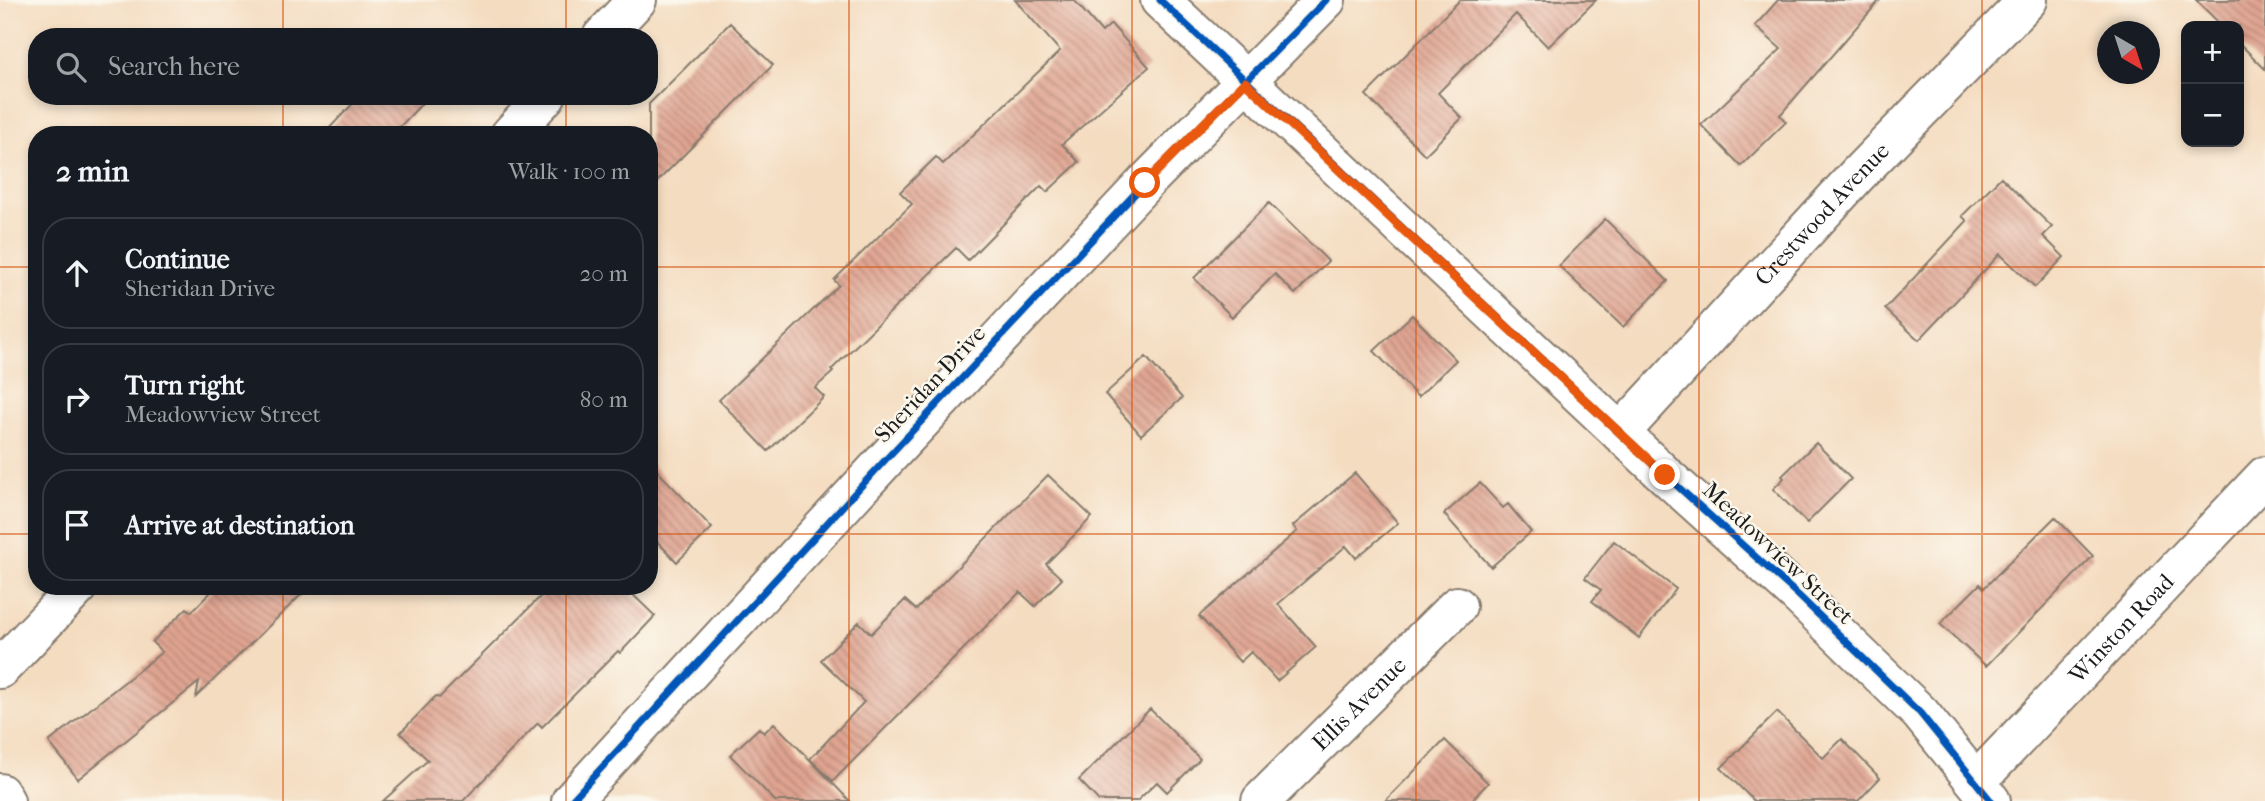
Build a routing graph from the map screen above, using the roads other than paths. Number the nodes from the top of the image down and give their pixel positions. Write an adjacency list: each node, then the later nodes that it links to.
1 (637, 0): 5 (street)
2 (1160, 0): 6 (street, Meadowview Street)
3 (1326, 0): 6 (street, Sheridan Drive)
4 (2028, 0): 9 (street, Crestwood Avenue)
5 (611, 28)
6 (1245, 82): 9 (street, Meadowview Street); 18 (street, Sheridan Drive)
7 (538, 105): 8 (street)
8 (518, 126)
9 (1620, 433): 14 (street, Meadowview Street)
10 (2265, 476): 14 (street, Winston Road)
11 (70, 595): 13 (street)
12 (1457, 606): 16 (street, Ellis Avenue)
13 (0, 669)
14 (1984, 791)
15 (0, 793): 17 (street)
16 (1267, 799)
17 (5, 801)
18 (571, 801)

